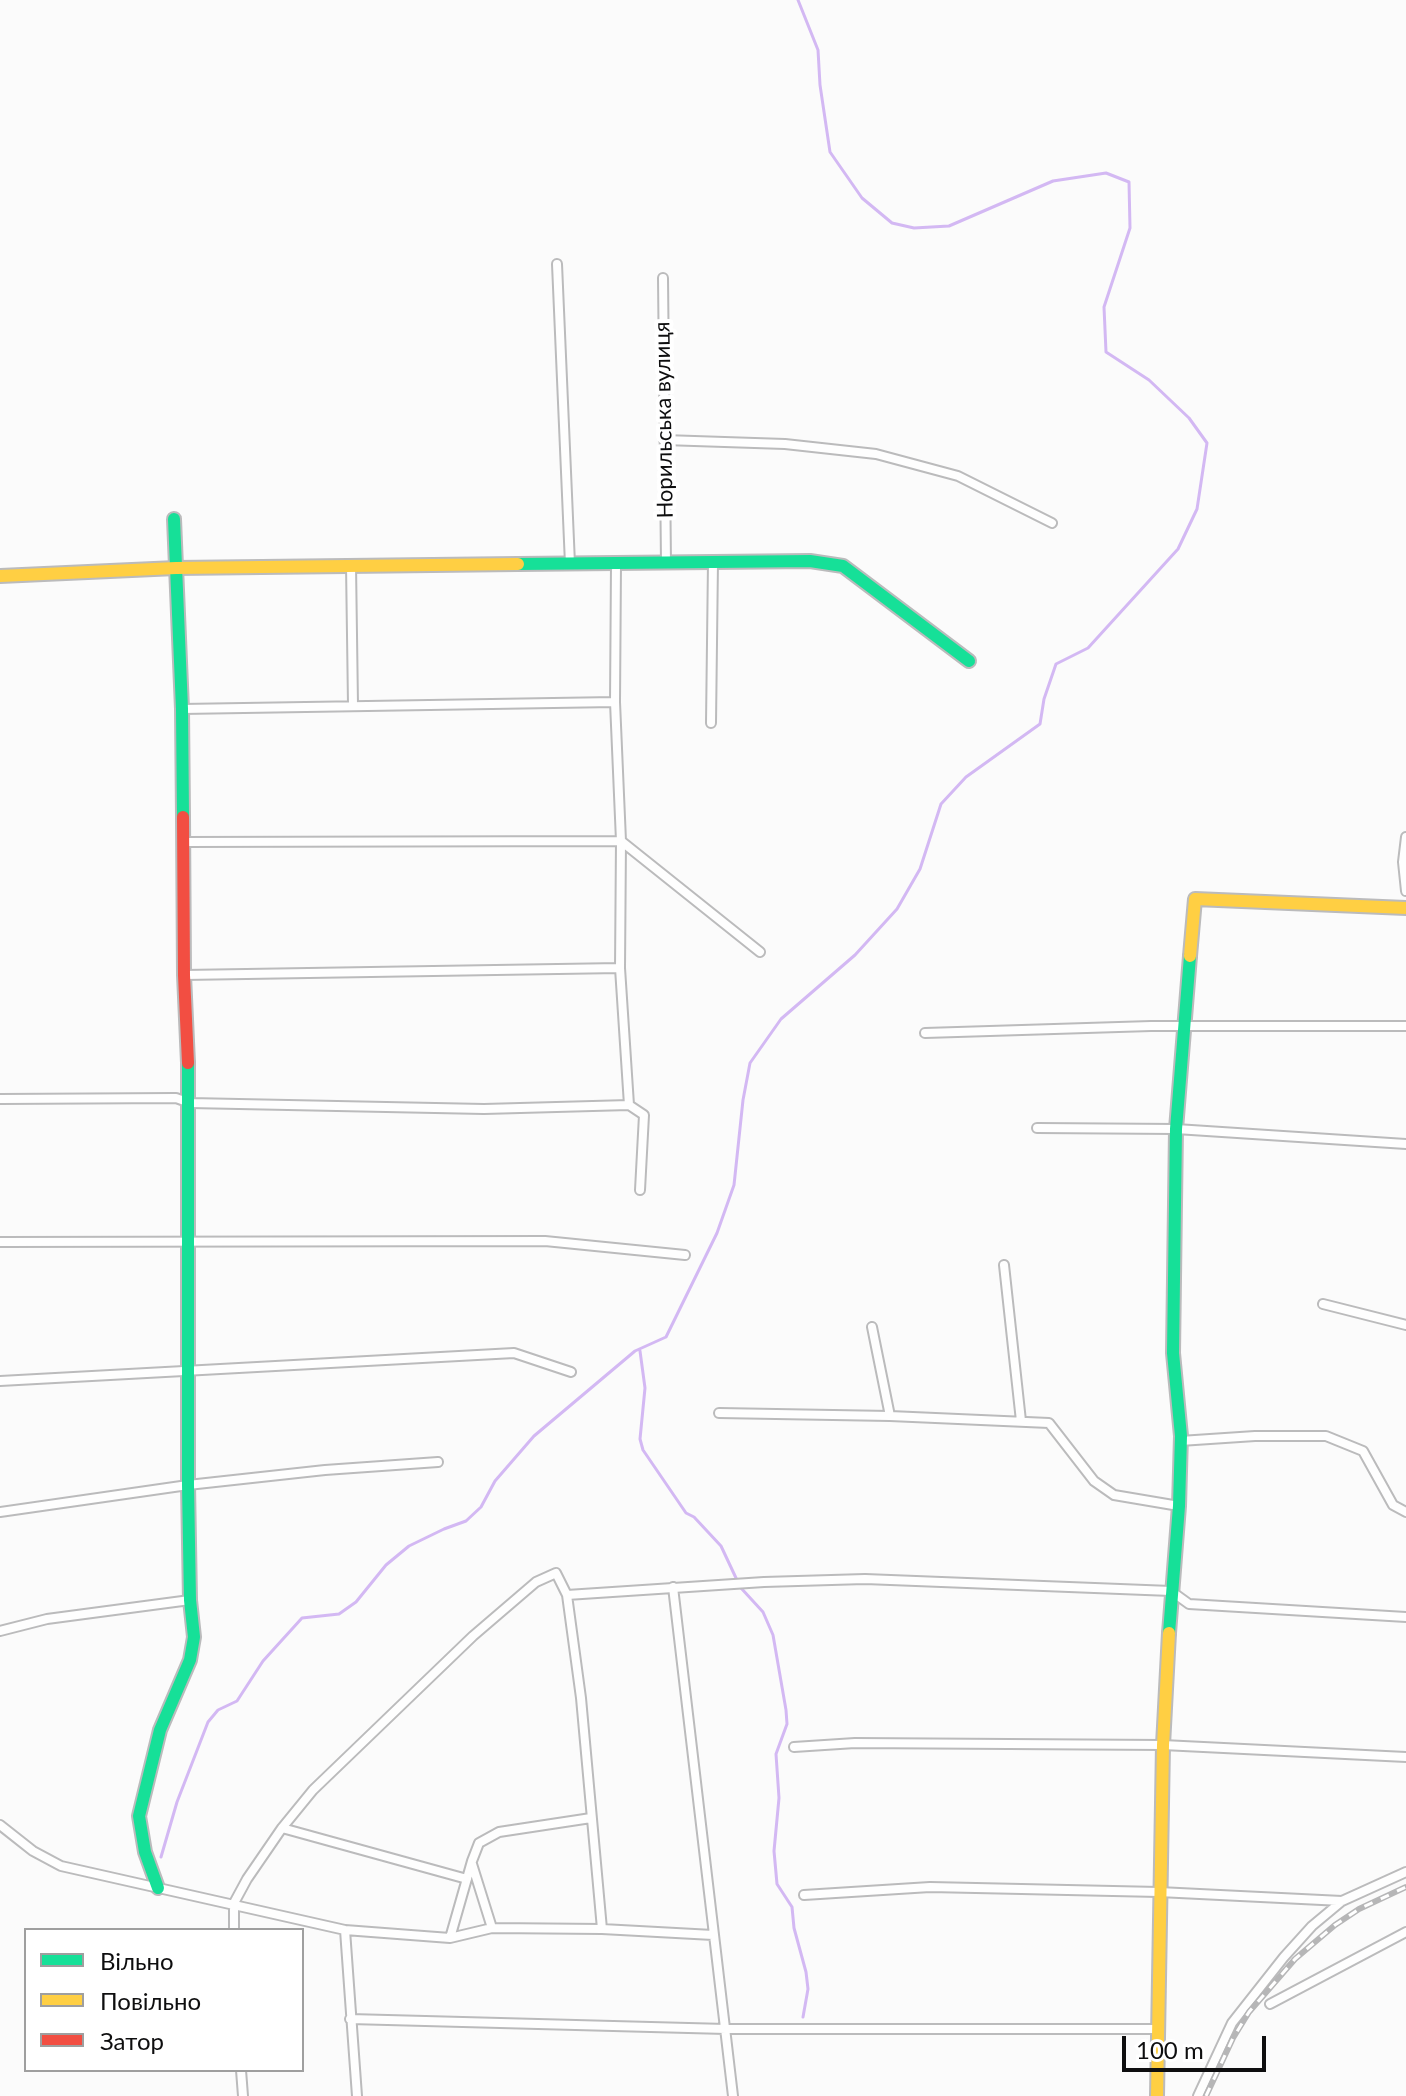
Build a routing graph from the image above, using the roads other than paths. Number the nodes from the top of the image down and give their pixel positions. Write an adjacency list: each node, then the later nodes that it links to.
1 (557, 264): 8 (street)
2 (663, 278): 3 (street, Норильська вулиця)
3 (664, 440): 5 (street); 7 (street, Норильська вулиця)
4 (174, 519): 11 (street)
5 (1052, 523)
6 (713, 562): 7 (street); 13 (street); 17 (street)
7 (666, 563): 9 (street)
8 (570, 564): 9 (street); 10 (street)
9 (616, 564): 14 (street)
10 (351, 565): 11 (street); 15 (street)
11 (176, 568): 12 (street); 16 (street)
12 (0, 576)
13 (969, 661)
14 (615, 702): 15 (street); 19 (street)
15 (353, 705): 16 (street)
16 (182, 709): 20 (street)
17 (711, 723)
18 (1406, 837): 21 (street)
19 (621, 841): 20 (street); 23 (street); 24 (street)
20 (184, 842): 25 (street)
21 (1406, 891)
22 (1406, 908): 27 (street)
23 (760, 952)
24 (620, 968): 25 (street); 31 (street)
25 (184, 975): 30 (street)
26 (1406, 1026): 27 (street)
27 (1185, 1027): 28 (street); 33 (street)
28 (925, 1033)
29 (0, 1099): 30 (street)
30 (190, 1103): 31 (street); 36 (street)
31 (629, 1105): 35 (street)
32 (1037, 1128): 33 (street)
33 (1176, 1129): 34 (street); 49 (street)
34 (1406, 1144)
35 (640, 1190)
36 (190, 1240): 37 (street); 38 (street); 43 (street)
37 (0, 1242)
38 (685, 1255)
39 (1004, 1265): 48 (street)
40 (1323, 1304): 41 (street)
41 (1406, 1325)
42 (872, 1327): 47 (street)
43 (188, 1371): 44 (street); 45 (street); 51 (street)
44 (571, 1372)
45 (0, 1381)
46 (719, 1413): 47 (street)
47 (890, 1416): 48 (street)
48 (1021, 1421): 52 (street)
49 (1180, 1441): 52 (street); 54 (street)
50 (438, 1462): 51 (street)
51 (188, 1485): 53 (street); 58 (street)
52 (1179, 1506): 56 (street)
53 (0, 1512)
54 (1406, 1512)
55 (673, 1587): 56 (street); 57 (street); 80 (street)
56 (1171, 1591): 59 (street); 61 (street)
57 (567, 1595): 64 (street); 66 (street)
58 (190, 1600): 60 (street); 70 (street)
59 (1406, 1617)
60 (0, 1631)
61 (1163, 1745): 62 (street); 63 (street); 71 (street)
62 (794, 1747)
63 (1406, 1757)
64 (591, 1818): 67 (street); 77 (street)
65 (0, 1825): 70 (street)
66 (282, 1828): 69 (street); 74 (street)
67 (472, 1861): 69 (street); 76 (street)
68 (1406, 1872): 73 (street)
69 (467, 1879): 81 (street)
70 (158, 1888): 74 (street)
71 (1159, 1892): 72 (street); 73 (street); 85 (street)
72 (804, 1895)
73 (1342, 1901): 91 (street)
74 (234, 1903): 75 (street); 78 (street)
75 (234, 1928)
76 (492, 1928): 77 (street); 81 (street)
77 (602, 1929): 80 (street)
78 (345, 1930): 81 (street); 83 (street)
79 (1406, 1932): 82 (street)
80 (713, 1935): 84 (street)
81 (450, 1938)
82 (1270, 2004)
83 (350, 2019): 84 (street); 88 (street)
84 (726, 2029): 85 (street); 89 (street)
85 (1156, 2029): 90 (street)
86 (241, 2072): 87 (street)
87 (243, 2096)
88 (357, 2096)
89 (733, 2096)
90 (1157, 2096)
91 (1198, 2096)

